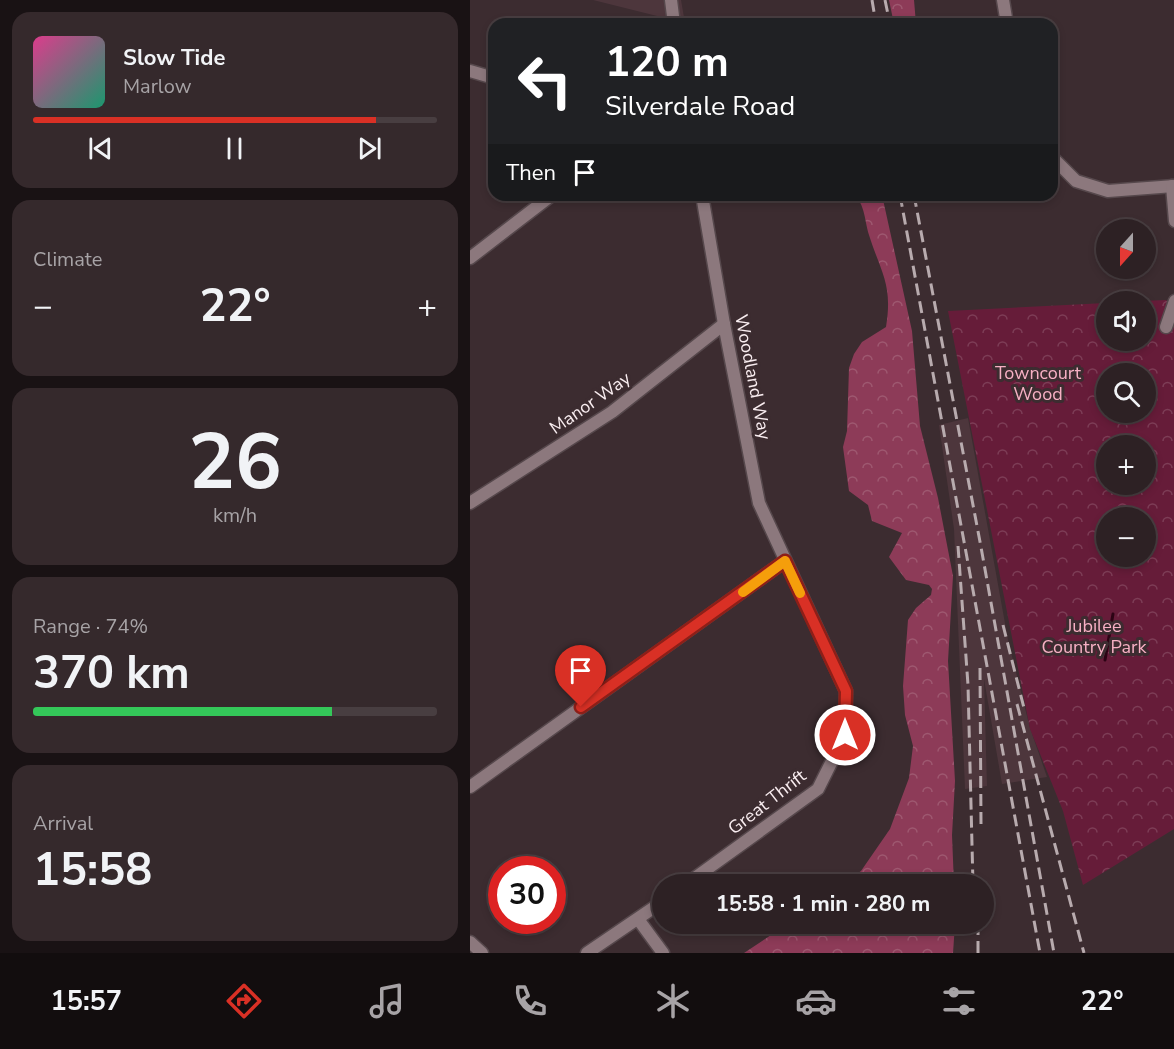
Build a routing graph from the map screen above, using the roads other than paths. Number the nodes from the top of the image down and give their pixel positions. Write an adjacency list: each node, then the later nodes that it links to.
1 (671, 0): 3 (street)
2 (1003, 0): 4 (street)
3 (673, 18)
4 (1006, 18)
5 (470, 71): 6 (street)
6 (488, 76)
7 (1058, 163): 8 (street)
8 (1173, 186): 11 (street)
9 (544, 201): 12 (street)
10 (703, 201): 14 (street, Woodland Way)
11 (1175, 221)
12 (470, 258)
13 (1175, 301): 15 (street)
14 (724, 324): 16 (street, Manor Way); 17 (street, Woodland Way)
15 (1166, 327)
16 (470, 503)
17 (785, 561): 18 (street); 19 (street, Great Thrift)
18 (470, 787)
19 (700, 874)
20 (652, 909): 21 (street)
21 (638, 919): 24 (street); 25 (street)
22 (470, 942): 23 (street)
23 (482, 953)
24 (587, 953)
25 (662, 953)

